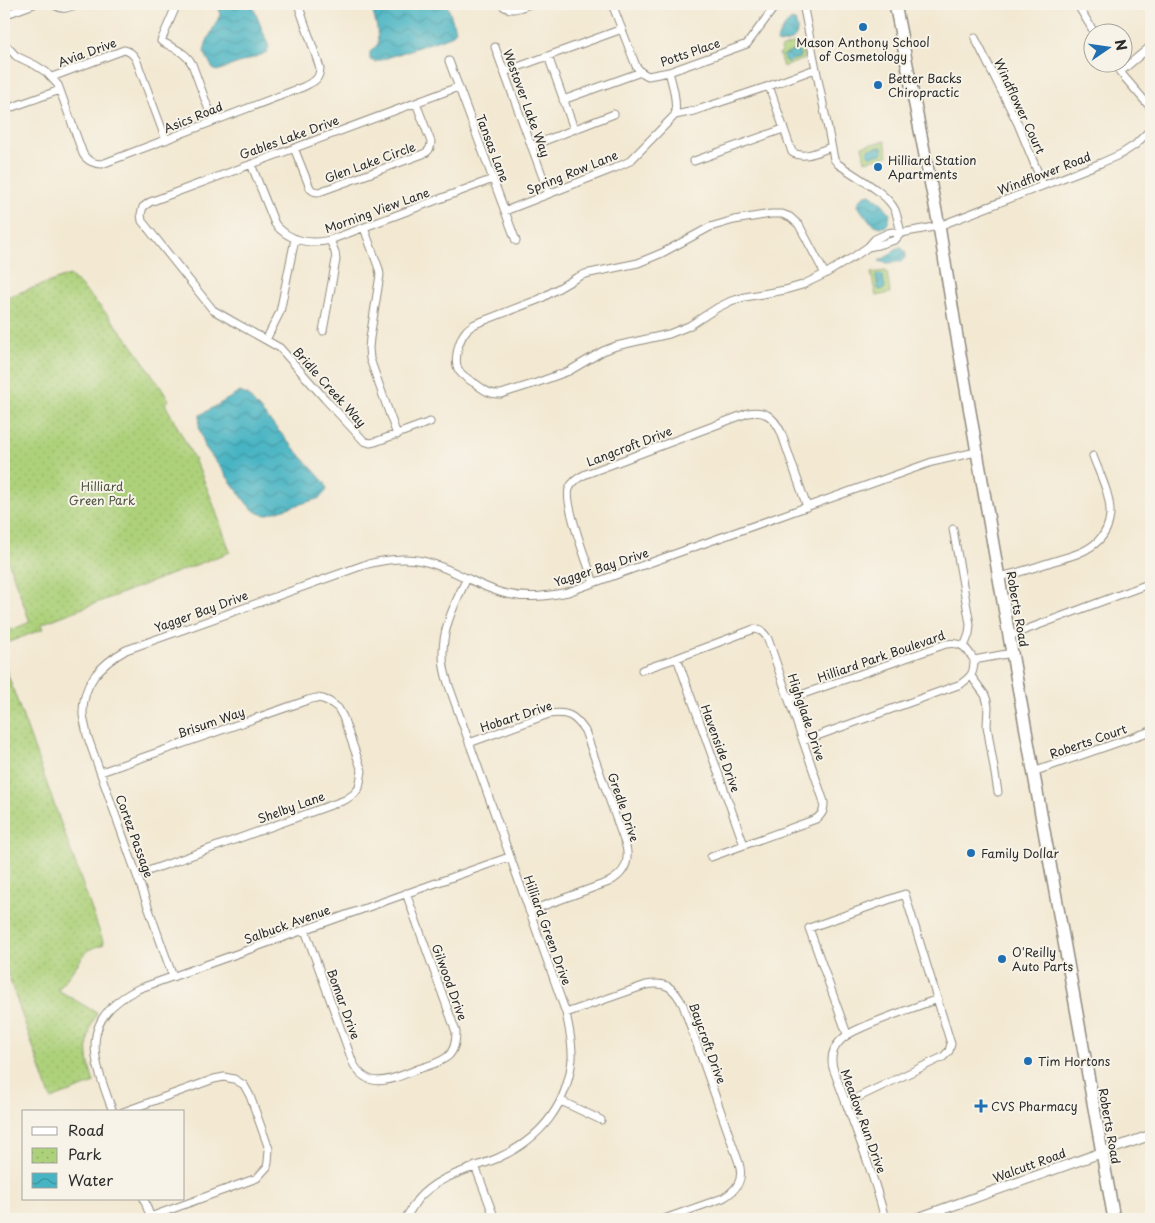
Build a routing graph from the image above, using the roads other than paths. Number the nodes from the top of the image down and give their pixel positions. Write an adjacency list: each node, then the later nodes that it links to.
1 (34, 4): 13 (street)
2 (53, 4): 3 (street)
3 (78, 4)
4 (177, 4): 38 (street)
5 (298, 4): 38 (street, Asics Road)
6 (501, 4): 7 (street)
7 (530, 4)
8 (612, 4): 15 (street)
9 (780, 4): 26 (street, Potts Place)
10 (803, 4): 23 (street)
11 (895, 4): 53 (main road, Roberts Road)
12 (1077, 4): 14 (street)
13 (4, 15)
14 (1088, 22)
15 (622, 30): 20 (street); 25 (street)
16 (975, 38): 49 (street, Windflower Court)
17 (4, 44): 28 (street, Avia Drive)
18 (1151, 46): 22 (street)
19 (495, 47): 24 (street, Westover Lake Way)
20 (548, 56): 24 (street); 32 (street)
21 (449, 62): 30 (street, Tansas Lane)
22 (1132, 62)
23 (815, 69): 29 (street); 44 (street)
24 (504, 72): 43 (street, Westover Lake Way)
25 (641, 72): 26 (street, Potts Place); 32 (street, Potts Place)
26 (669, 72): 37 (street)
27 (1120, 72): 34 (street)
28 (52, 77): 31 (street, Asics Road); 42 (street, Avia Drive)
29 (769, 86): 37 (street); 39 (street)
30 (458, 87): 33 (street, Gables Lake Drive); 48 (street, Tansas Lane)
31 (60, 90): 35 (street); 42 (street, Asics Road)
32 (563, 100): 40 (street)
33 (416, 103): 45 (street, Gables Lake Drive); 45 (street, Glen Lake Circle)
34 (1151, 108)
35 (4, 110)
36 (614, 114): 40 (street)
37 (675, 115): 50 (street, Spring Row Lane)
38 (213, 121): 42 (street, Asics Road)
39 (783, 128): 44 (street); 46 (street)
40 (574, 129): 43 (street)
41 (1151, 129): 49 (street, Windflower Road)
42 (166, 140)
43 (531, 146): 50 (street, Westover Lake Way)
44 (831, 147): 55 (street)
45 (294, 148): 47 (street, Gables Lake Drive)
46 (694, 161)
47 (251, 164): 52 (street, Gables Lake Drive); 56 (street)
48 (493, 179): 51 (street, Tansas Lane); 54 (street, Morning View Lane)
49 (1043, 185): 53 (street, Windflower Road)
50 (549, 194): 51 (street, Spring Row Lane)
51 (505, 211): 58 (street, Tansas Lane)
52 (142, 221): 61 (street, Bridle Creek Way)
53 (939, 226): 55 (street, Windflower Road); 64 (main road, Roberts Road)
54 (364, 228): 57 (street, Morning View Lane); 63 (street)
55 (901, 233): 59 (street, Windflower Road)
56 (295, 239): 57 (street, Morning View Lane); 61 (street)
57 (330, 240): 60 (street)
58 (516, 241)
59 (826, 274): 59 (street, Windflower Road)
60 (324, 331)
61 (266, 340): 63 (street, Bridle Creek Way)
62 (430, 422): 63 (street, Bridle Creek Way)
63 (396, 434)
64 (976, 452): 66 (street, Yagger Bay Drive); 68 (main road, Roberts Road)
65 (1094, 456): 68 (street)
66 (807, 507): 70 (street, Yagger Bay Drive); 70 (street, Langcroft Drive)
67 (953, 529): 73 (street)
68 (998, 577): 72 (main road, Roberts Road)
69 (467, 578): 70 (street, Yagger Bay Drive); 80 (street, Yagger Bay Drive); 85 (street, Hilliard Green Drive)
70 (594, 583)
71 (1151, 583): 72 (street)
72 (1008, 636): 74 (main road, Roberts Road)
73 (964, 647): 76 (street, Hilliard Park Boulevard); 79 (street, Hilliard Park Boulevard)
74 (1012, 653): 76 (street); 87 (main road, Roberts Road)
75 (677, 658): 77 (street); 79 (street, Highglade Drive); 89 (street, Havenside Drive)
76 (974, 660): 78 (street)
77 (642, 670)
78 (971, 676): 84 (street); 88 (street)
79 (789, 700): 84 (street, Highglade Drive)
80 (84, 701): 86 (street, Cortez Passage)
81 (330, 702): 86 (street, Brisum Way); 92 (street, Shelby Lane)
82 (570, 715): 85 (street, Hobart Drive); 94 (street, Gredle Drive)
83 (1151, 731): 87 (street, Roberts Court)
84 (803, 741): 89 (street, Highglade Drive)
85 (469, 743): 90 (street, Hilliard Green Drive)
86 (101, 772): 92 (street, Cortez Passage)
87 (1033, 772): 107 (main road, Roberts Road)
88 (998, 792)
89 (744, 845): 91 (street)
90 (509, 856): 93 (street, Salbuck Avenue); 94 (street, Hilliard Green Drive)
91 (711, 857)
92 (137, 875): 96 (street, Cortez Passage)
93 (406, 893): 95 (street, Salbuck Avenue); 100 (street, Gilwood Drive)
94 (529, 911): 98 (street, Hilliard Green Drive)
95 (305, 930): 96 (street, Salbuck Avenue); 100 (street, Bomar Drive)
96 (174, 977): 103 (street, Salbuck Avenue)
97 (938, 999): 99 (street, Meadow Run Drive); 99 (street); 102 (street)
98 (566, 1013): 101 (street, Hilliard Green Drive); 113 (street, Baycroft Drive)
99 (847, 1034): 102 (street, Meadow Run Drive)
100 (370, 1079)
101 (561, 1101): 105 (street); 108 (street, Hilliard Green Drive)
102 (846, 1103): 114 (street, Meadow Run Drive)
103 (112, 1110)
104 (129, 1110): 110 (street)
105 (601, 1120)
106 (1151, 1135): 107 (street, Walcutt Road)
107 (1101, 1152): 115 (street, Walcutt Road); 116 (main road, Roberts Road)
108 (475, 1166): 111 (street, Hilliard Green Drive); 112 (street)
109 (144, 1200): 110 (street)
110 (151, 1218)
111 (405, 1219)
112 (495, 1219)
113 (664, 1219)
114 (886, 1219)
115 (915, 1219)
116 (1114, 1219)

